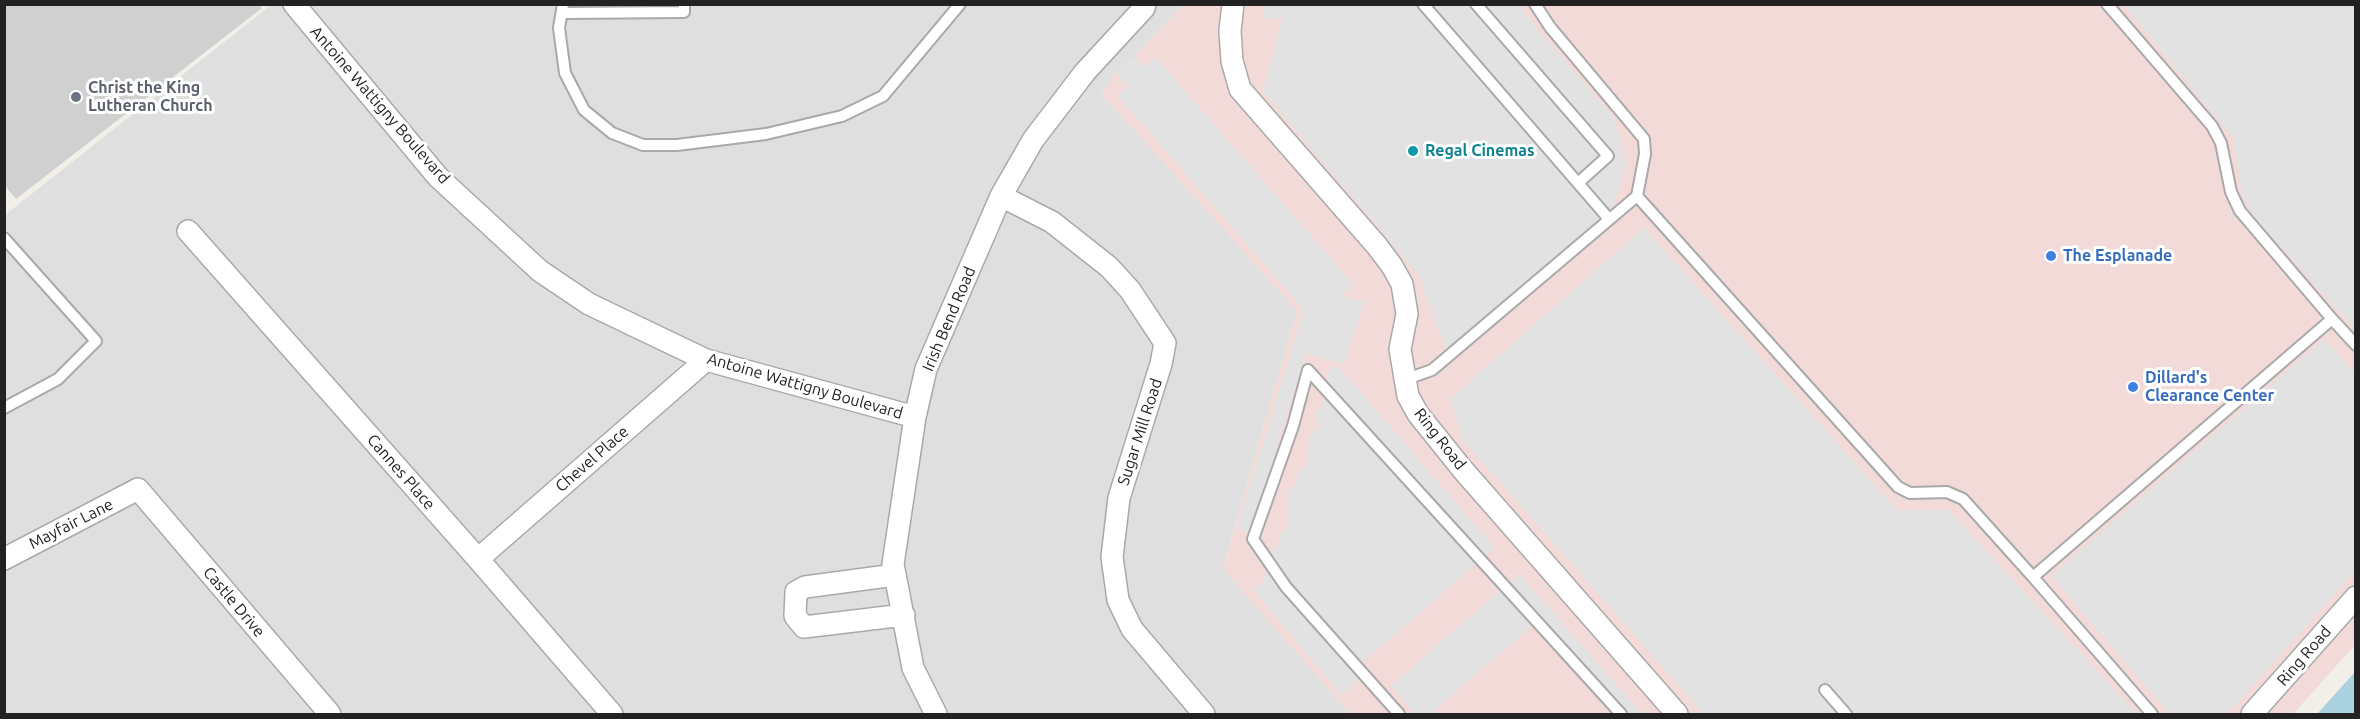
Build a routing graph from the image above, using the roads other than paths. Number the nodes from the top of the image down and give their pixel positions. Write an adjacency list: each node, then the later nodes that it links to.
1 (294, 4): 19 (street, Antoine Wattigny Boulevard)
2 (684, 4): 10 (lane)
3 (960, 4): 10 (lane)
4 (1145, 4): 12 (street, Irish Bend Road)
5 (1233, 4): 20 (street, Ring Road)
6 (1423, 4): 11 (lane)
7 (1476, 4): 11 (lane)
8 (1535, 4): 13 (lane)
9 (2107, 4): 17 (lane)
10 (562, 9)
11 (1578, 183): 14 (lane)
12 (1002, 196): 22 (street, Irish Bend Road); 34 (street, Sugar Mill Road)
13 (1637, 196): 14 (lane); 27 (lane)
14 (1609, 219): 20 (lane)
15 (188, 231): 25 (street, Cannes Place)
16 (4, 238): 21 (lane)
17 (2332, 319): 18 (lane); 27 (lane)
18 (2355, 345)
19 (706, 360): 22 (street, Antoine Wattigny Boulevard); 25 (street, Chevel Place)
20 (1404, 380): 37 (street, Ring Road)
21 (4, 408)
22 (915, 417): 26 (street, Irish Bend Road)
23 (138, 489): 24 (street, Mayfair Lane); 31 (street, Castle Drive)
24 (4, 559)
25 (478, 559): 32 (street, Cannes Place)
26 (895, 575): 29 (street, Irish Bend Road); 29 (street)
27 (2033, 577): 39 (lane)
28 (2355, 597): 40 (street, Ring Road)
29 (904, 615): 33 (street, Irish Bend Road)
30 (1825, 690): 38 (lane)
31 (330, 714)
32 (612, 714)
33 (936, 714)
34 (1204, 714)
35 (1399, 714): 36 (lane)
36 (1620, 714)
37 (1677, 714)
38 (1846, 714)
39 (2152, 714)
40 (2252, 714)

